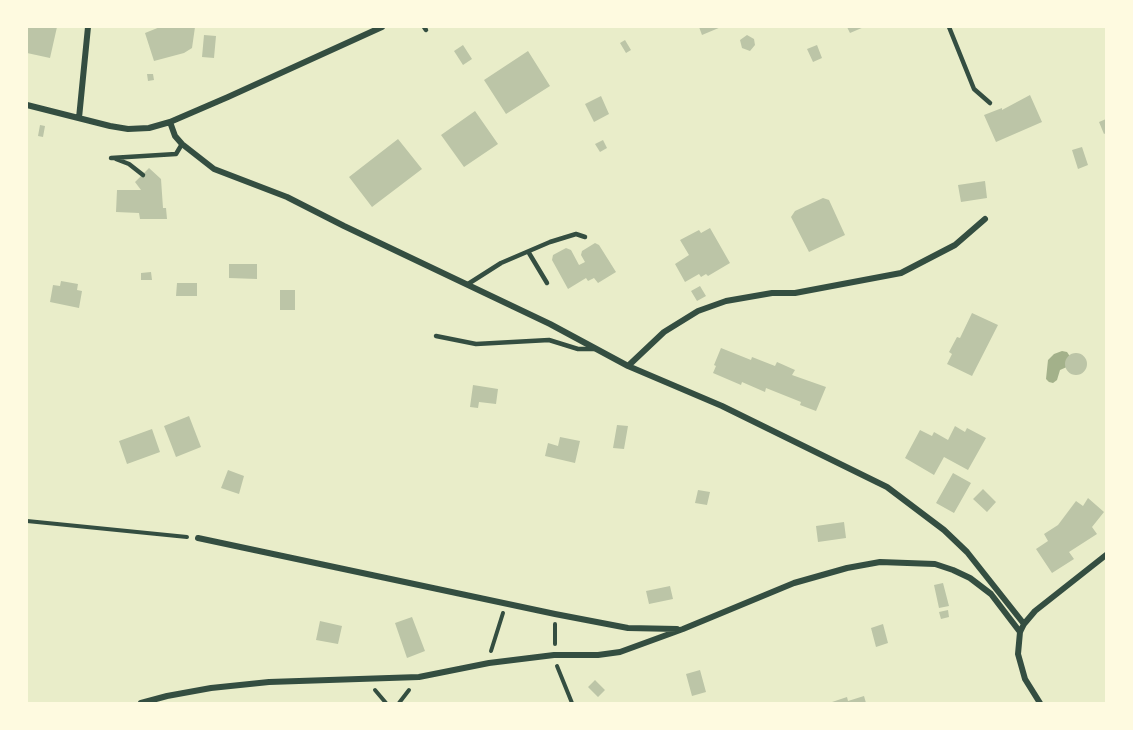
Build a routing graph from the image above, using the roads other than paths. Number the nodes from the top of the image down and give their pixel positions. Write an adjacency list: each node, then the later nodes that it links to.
1 (88, 27): 6 (street)
2 (381, 27): 7 (street)
3 (949, 27): 4 (lane)
4 (990, 103)
5 (27, 105): 6 (street)
6 (79, 118): 7 (street)
7 (170, 122): 8 (street)
8 (182, 144): 9 (lane); 14 (street)
9 (143, 175)
10 (986, 219): 17 (street)
11 (585, 237): 12 (lane)
12 (529, 253): 13 (lane); 14 (lane)
13 (547, 283)
14 (468, 284): 16 (street)
15 (436, 336): 16 (lane)
16 (594, 349): 17 (street)
17 (628, 366): 20 (street)
18 (198, 538): 21 (street)
19 (1106, 555): 20 (street)
20 (1024, 624): 22 (street)
21 (683, 629): 22 (street); 23 (street)
22 (1020, 632): 24 (street)
23 (141, 703)
24 (1040, 703)

